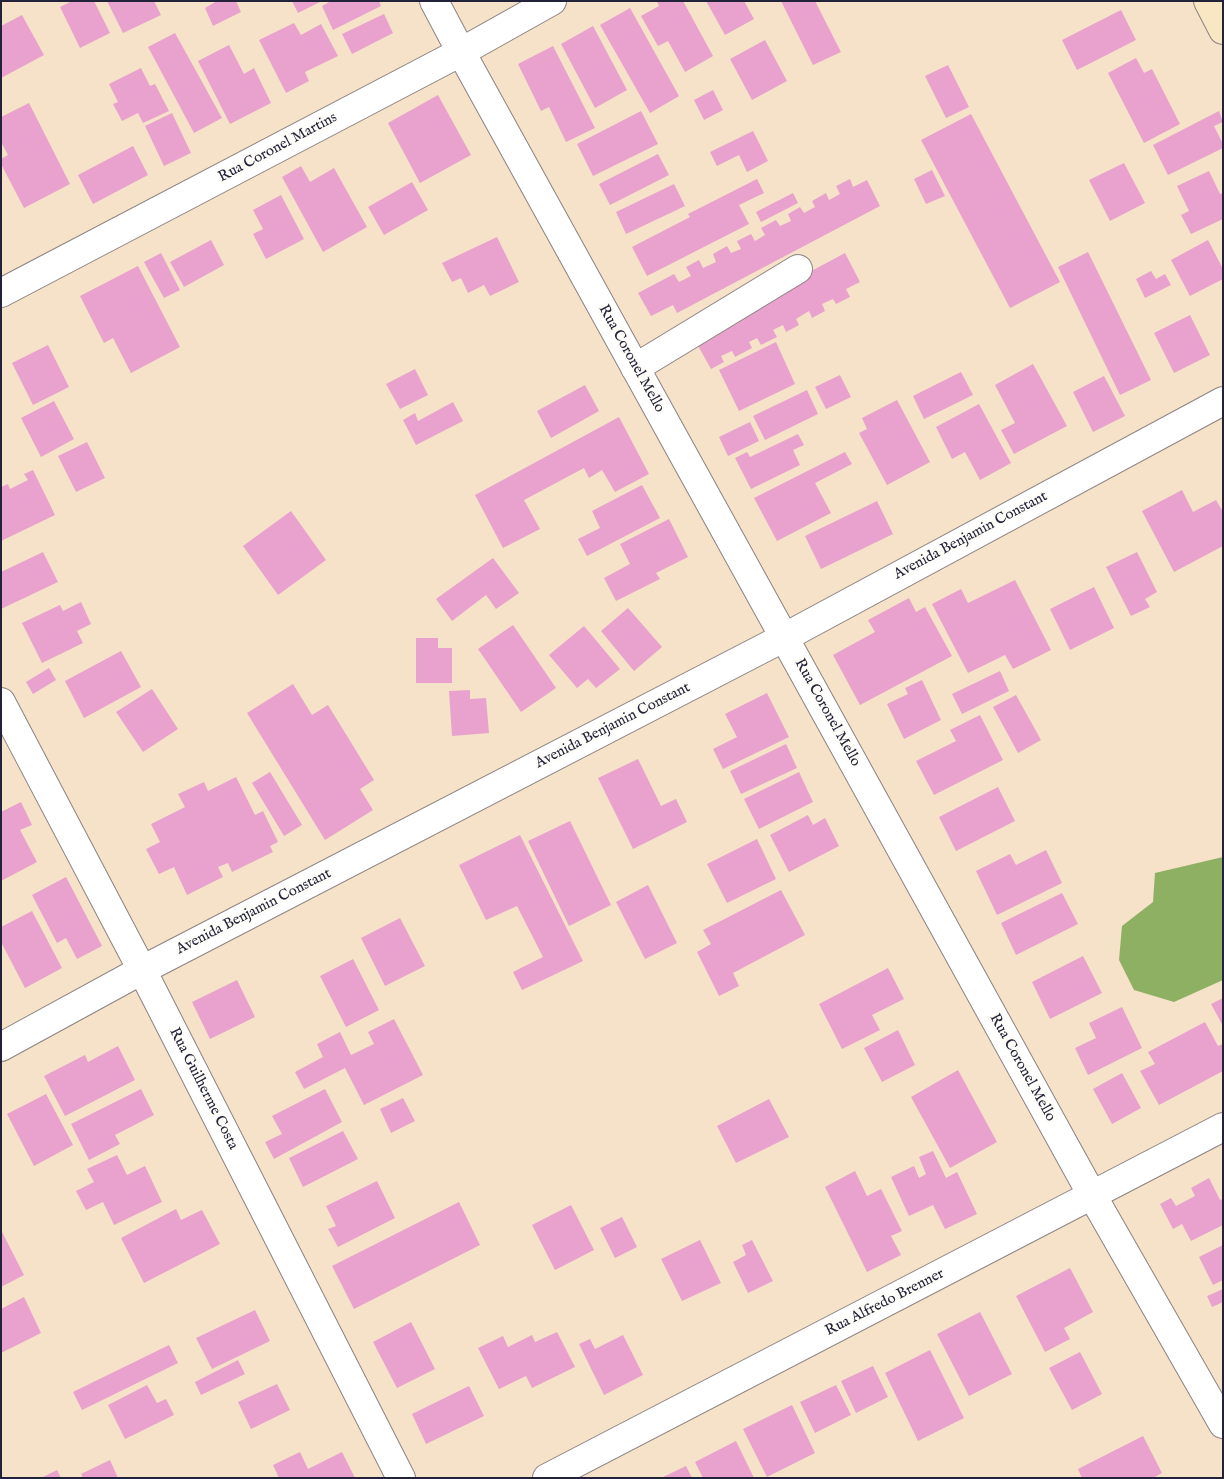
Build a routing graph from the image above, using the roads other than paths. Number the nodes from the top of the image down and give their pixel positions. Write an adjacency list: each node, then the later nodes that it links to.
1 (434, 1): 5 (street, Rua Coronel Mello)
2 (552, 1): 5 (street, Rua Coronel Martins)
3 (1208, 1): 4 (street)
4 (1223, 30)
5 (461, 52): 7 (street, Rua Coronel Martins); 8 (street, Rua Coronel Mello)
6 (798, 269): 8 (street)
7 (1, 293)
8 (636, 368): 10 (street, Rua Coronel Mello)
9 (1223, 401): 10 (street, Avenida Benjamin Constant)
10 (785, 637): 12 (street, Avenida Benjamin Constant); 15 (street, Rua Coronel Mello)
11 (1, 702): 12 (street, Rua Guilherme Costa)
12 (142, 970): 13 (street, Avenida Benjamin Constant); 17 (street, Rua Guilherme Costa)
13 (1, 1047)
14 (1223, 1127): 15 (street, Rua Alfredo Brenner)
15 (1092, 1195): 16 (street, Rua Coronel Mello); 18 (street, Rua Alfredo Brenner)
16 (1223, 1424)
17 (401, 1478)
18 (547, 1478)

